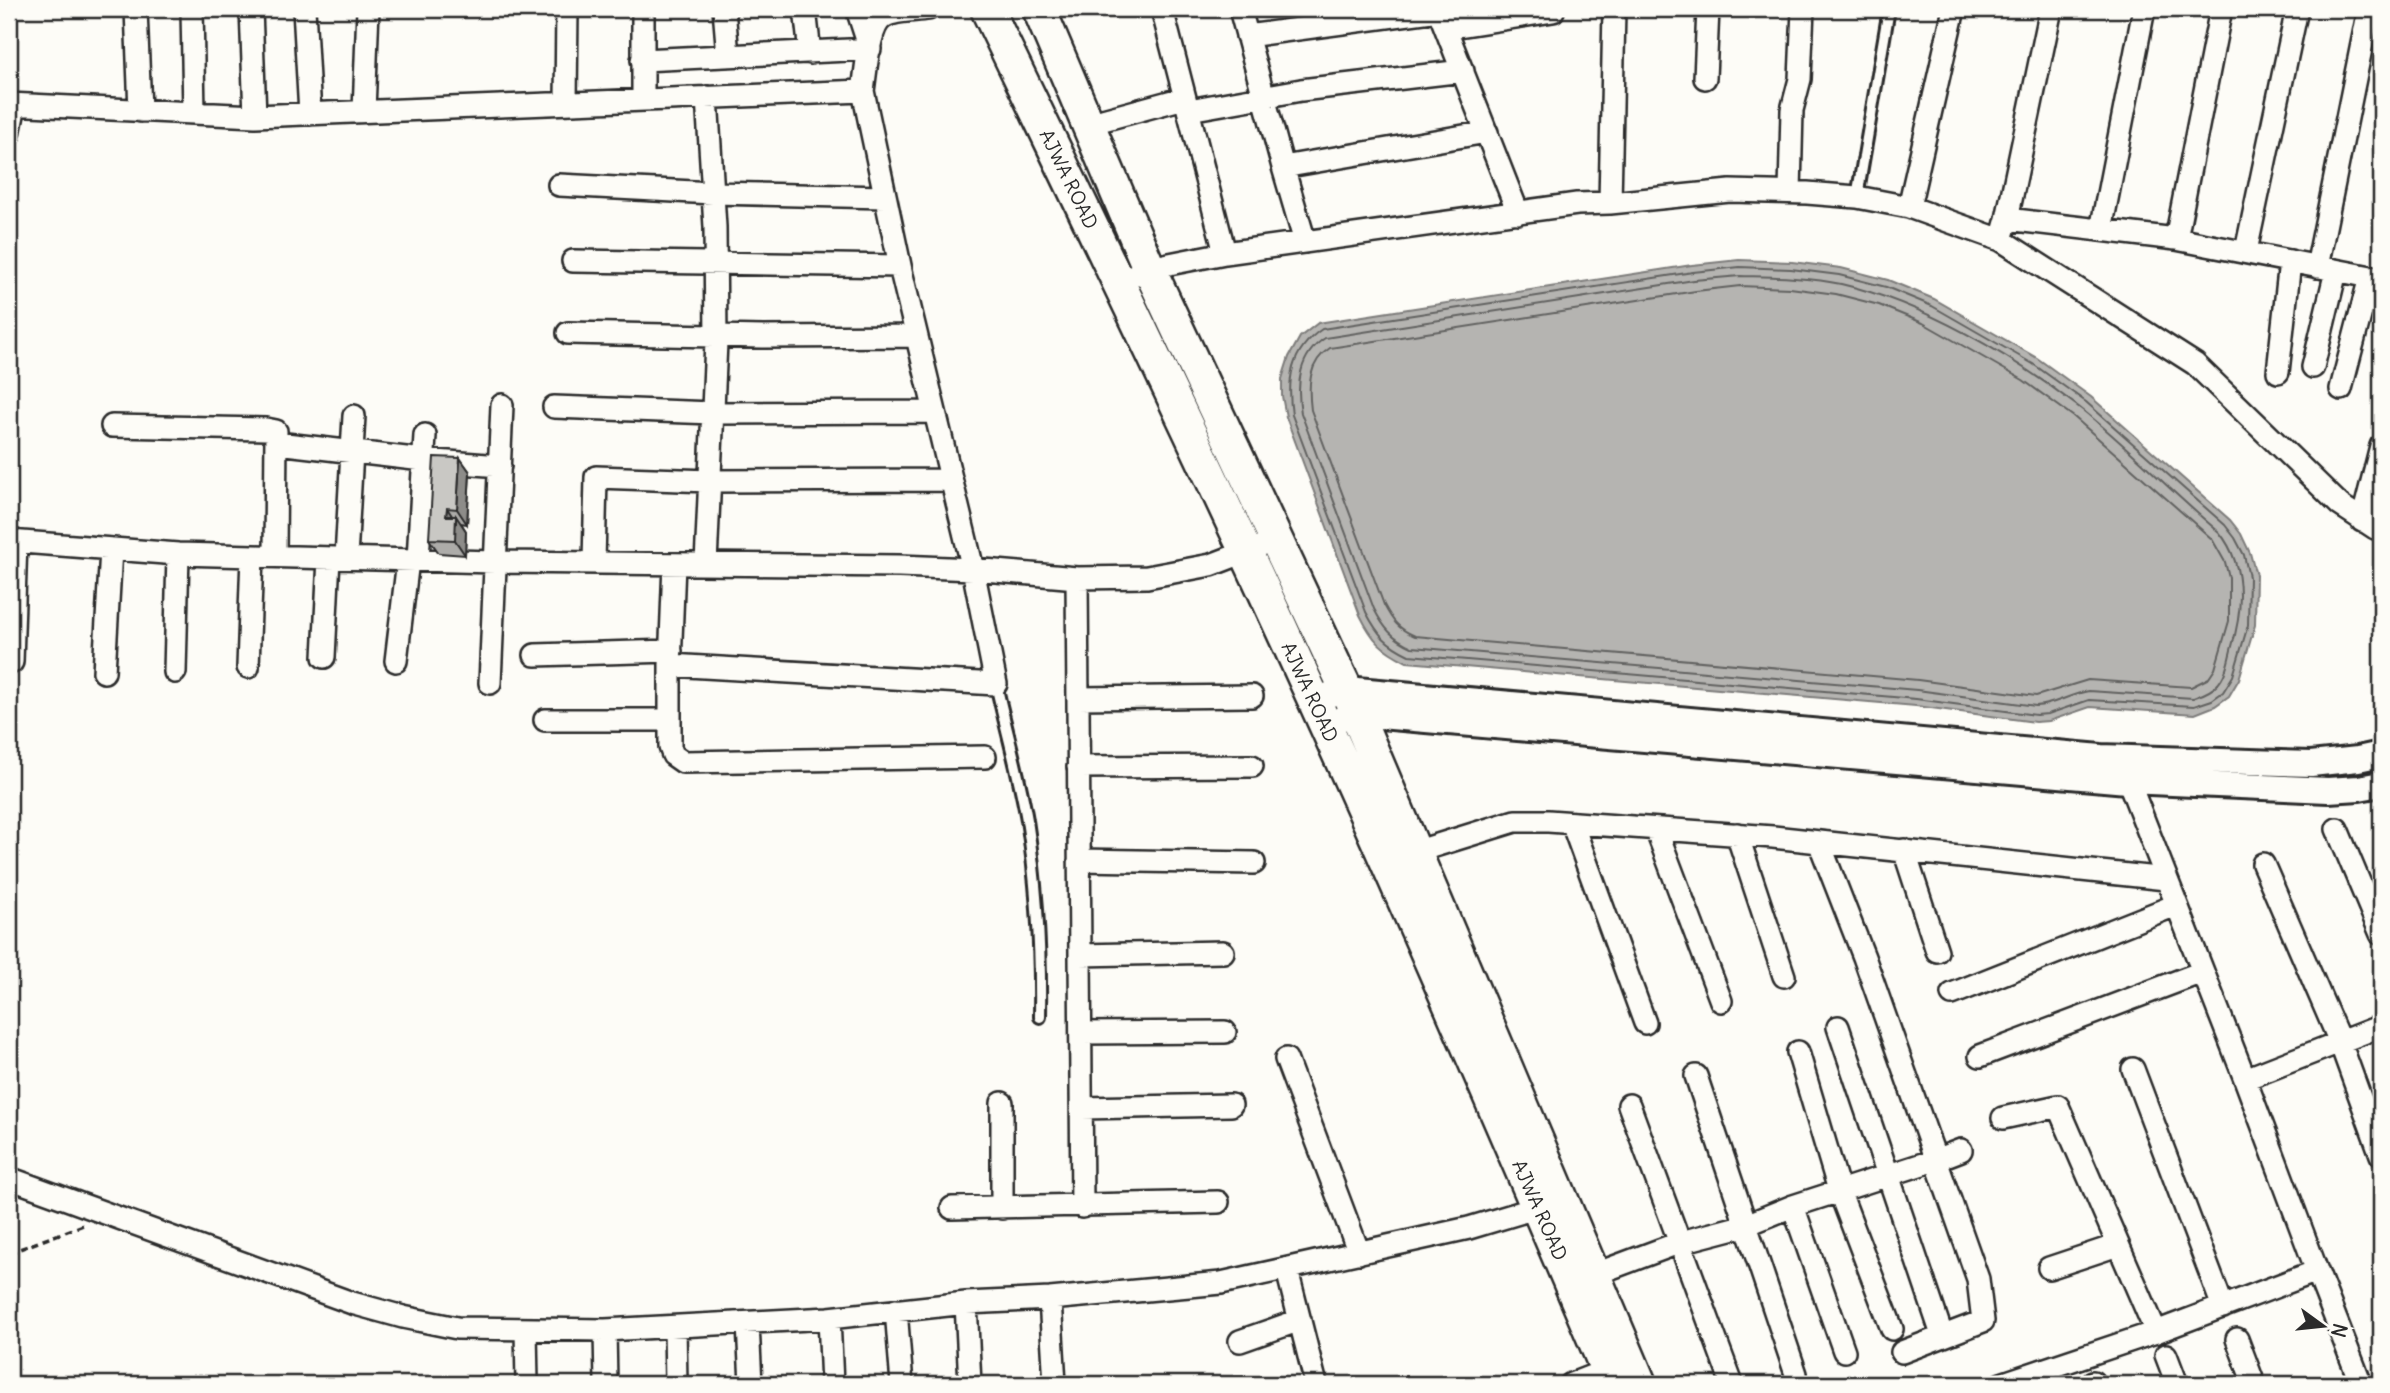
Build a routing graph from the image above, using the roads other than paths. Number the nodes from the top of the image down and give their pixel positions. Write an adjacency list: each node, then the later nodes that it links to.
1 (136, 9): 42 (street)
2 (192, 9): 44 (street)
3 (251, 9): 46 (street)
4 (304, 9): 45 (street)
5 (368, 9): 43 (street)
6 (567, 9): 39 (street)
7 (643, 9): 32 (street)
8 (723, 9): 31 (street)
9 (805, 9): 30 (street)
10 (857, 9): 29 (street)
11 (928, 9): 29 (street)
12 (987, 9): 73 (main road, AJWA ROAD)
13 (1039, 9): 47 (main road, AJWA ROAD)
14 (1162, 9): 41 (street)
15 (1240, 9): 28 (street)
16 (1614, 9): 56 (street)
17 (1708, 9): 34 (street)
18 (1804, 9): 52 (street)
19 (1889, 9): 55 (lane)
20 (1954, 9): 57 (street)
21 (2051, 9): 59 (street)
22 (2144, 9): 60 (street)
23 (2221, 9): 61 (street)
24 (2297, 9): 64 (street)
25 (2369, 9): 71 (street)
26 (1553, 11): 27 (street)
27 (1441, 16): 28 (street); 33 (street)
28 (1247, 36): 36 (street)
29 (870, 49): 30 (street); 35 (street)
30 (810, 53): 31 (street)
31 (729, 56): 32 (street)
32 (642, 60): 38 (street)
33 (1463, 71): 36 (street); 48 (street)
34 (1705, 78)
35 (863, 91): 37 (street); 54 (street)
36 (1263, 96): 41 (street); 50 (street)
37 (706, 97): 38 (street); 53 (street)
38 (643, 99): 39 (street)
39 (566, 102): 43 (street)
40 (12, 104): 42 (street); 49 (street)
41 (1186, 104): 47 (street); 65 (street)
42 (140, 110): 44 (street)
43 (364, 111): 45 (street)
44 (194, 113): 46 (street)
45 (310, 114): 46 (street)
46 (255, 116)
47 (1088, 124): 70 (main road, AJWA ROAD)
48 (1487, 132): 50 (street); 58 (street)
49 (9, 134)
50 (1283, 167): 63 (street)
51 (559, 185): 53 (street)
52 (1790, 192): 55 (street); 56 (street)
53 (713, 193): 54 (street); 68 (street)
54 (885, 197): 69 (street)
55 (1857, 198): 57 (street)
56 (1610, 203): 58 (street)
57 (1909, 207): 62 (street)
58 (1518, 213): 63 (street)
59 (2007, 219): 60 (street); 62 (street)
60 (2101, 230): 61 (street)
61 (2176, 239): 64 (street)
62 (2001, 240): 94 (street)
63 (1305, 242): 65 (street)
64 (2246, 251): 67 (street)
65 (1225, 253): 70 (street)
66 (573, 261): 68 (street)
67 (2290, 261): 71 (street); 78 (street)
68 (716, 262): 69 (street); 75 (street)
69 (900, 266): 76 (street)
70 (1149, 268): 73 (street); 96 (main road, AJWA ROAD)
71 (2326, 269): 72 (street); 77 (street)
72 (2375, 278): 79 (street)
73 (1119, 282): 99 (main road, AJWA ROAD)
74 (568, 333): 75 (street)
75 (716, 335): 76 (street); 83 (street)
76 (916, 335): 82 (street)
77 (2313, 367)
78 (2278, 372)
79 (2341, 389)
80 (502, 405): 91 (street)
81 (554, 407): 83 (street)
82 (935, 412): 83 (street); 92 (street)
83 (713, 413): 93 (street)
84 (354, 416): 89 (street)
85 (112, 426): 87 (street)
86 (425, 435): 90 (street)
87 (277, 443): 89 (street); 102 (street)
88 (2381, 446): 94 (street)
89 (352, 450): 90 (street); 103 (street)
90 (424, 460): 91 (street); 104 (street)
91 (499, 466): 105 (street)
92 (951, 480): 93 (street); 109 (street)
93 (710, 481): 106 (street); 108 (street)
94 (2362, 520): 95 (street)
95 (2381, 530)
96 (1276, 539): 99 (street); 123 (main road, AJWA ROAD)
97 (13, 541): 98 (street); 115 (street)
98 (111, 549): 100 (street); 117 (street)
99 (1245, 552): 110 (street); 124 (main road, AJWA ROAD)
100 (178, 554): 101 (street); 118 (street)
101 (252, 556): 102 (street); 116 (street)
102 (275, 556): 103 (street)
103 (337, 558): 104 (street); 112 (street)
104 (413, 560): 105 (street); 114 (street)
105 (495, 562): 106 (street); 119 (street)
106 (594, 563): 107 (street)
107 (674, 564): 108 (street); 113 (street)
108 (706, 564): 109 (street)
109 (972, 569): 110 (street); 120 (street)
110 (1077, 578): 122 (street)
111 (535, 655): 113 (street)
112 (324, 657)
113 (670, 658): 120 (street); 126 (street)
114 (396, 661)
115 (12, 662)
116 (248, 667)
117 (104, 672)
118 (175, 672)
119 (490, 683)
120 (996, 684): 153 (lane)
121 (1252, 696): 122 (street)
122 (1078, 698): 130 (street)
123 (1351, 701): 124 (street); 131 (street); 139 (main road, AJWA ROAD)
124 (1320, 712): 139 (main road, AJWA ROAD)
125 (545, 720): 126 (street)
126 (670, 720): 128 (street)
127 (2381, 754): 131 (street)
128 (985, 757)
129 (1252, 766): 130 (street)
130 (1079, 767): 140 (street)
131 (2123, 769): 132 (street); 143 (street)
132 (2381, 784)
133 (1572, 823): 134 (street); 139 (street); 154 (street)
134 (1656, 829): 136 (street); 152 (street)
135 (2337, 829): 145 (street)
136 (1737, 834): 137 (street); 150 (street)
137 (1819, 842): 138 (street); 173 (street)
138 (1904, 850): 143 (street); 146 (street)
139 (1400, 858): 180 (main road, AJWA ROAD); 190 (main road, AJWA ROAD)
140 (1079, 860): 141 (street); 148 (street)
141 (1254, 863)
142 (2263, 864): 159 (street)
143 (2166, 878): 144 (street)
144 (2176, 905): 149 (street); 151 (street)
145 (2381, 934)
146 (1937, 951)
147 (1223, 952): 148 (street)
148 (1080, 955): 158 (street)
149 (2203, 972): 161 (street); 165 (street)
150 (1784, 976)
151 (1952, 993)
152 (1721, 1001)
153 (1040, 1017)
154 (1645, 1023)
155 (2381, 1026): 159 (street)
156 (1838, 1027): 174 (street)
157 (1225, 1032): 158 (street)
158 (1081, 1033): 169 (street)
159 (2340, 1042): 165 (street); 172 (street)
160 (1798, 1052): 176 (street)
161 (1980, 1056)
162 (1286, 1059): 186 (street)
163 (2133, 1069): 193 (street)
164 (1696, 1076): 183 (street)
165 (2245, 1080): 189 (street)
166 (1002, 1103): 182 (street)
167 (1231, 1105): 169 (street)
168 (1629, 1105): 184 (street)
169 (1082, 1108): 179 (street)
170 (2003, 1118): 185 (street)
171 (1961, 1150): 173 (street)
172 (2381, 1155)
173 (1935, 1160): 174 (street); 207 (street)
174 (1889, 1174): 176 (street); 201 (street)
175 (9, 1178): 199 (street)
176 (1839, 1191): 178 (street); 200 (street)
177 (1218, 1202): 179 (street)
178 (1793, 1206): 183 (street); 206 (street)
179 (1082, 1207): 182 (street)
180 (1539, 1207): 186 (street); 190 (main road, AJWA ROAD)
181 (951, 1208): 182 (street)
182 (1002, 1208)
183 (1746, 1224): 184 (street); 209 (street)
184 (1681, 1242): 190 (street); 222 (street)
185 (2118, 1245): 187 (street); 203 (street)
186 (1359, 1253): 188 (street)
187 (2049, 1268)
188 (1287, 1270): 191 (street); 196 (street)
189 (2317, 1271): 193 (street); 226 (street)
190 (1582, 1279): 210 (main road, AJWA ROAD); 221 (main road, AJWA ROAD)
191 (1050, 1299): 192 (street); 218 (street)
192 (967, 1303): 194 (street); 217 (street)
193 (2223, 1307): 203 (street)
194 (896, 1310): 195 (street); 216 (street)
195 (829, 1318): 197 (street); 215 (street)
196 (1300, 1320): 205 (street); 219 (street)
197 (748, 1324): 198 (street); 214 (street)
198 (675, 1327): 202 (street); 213 (street)
199 (526, 1329): 202 (street); 211 (street)
200 (1892, 1329)
201 (1940, 1329)
202 (605, 1330): 212 (street)
203 (2156, 1332): 223 (street)
204 (2237, 1339): 225 (street)
205 (1240, 1341)
206 (1844, 1351)
207 (1902, 1352)
208 (2166, 1355): 224 (street)
209 (1796, 1374)
210 (1610, 1377): 220 (street)
211 (527, 1384)
212 (606, 1384)
213 (676, 1384)
214 (751, 1384)
215 (832, 1384)
216 (902, 1384)
217 (970, 1384)
218 (1055, 1384)
219 (1316, 1384)
220 (1571, 1384)
221 (1640, 1384)
222 (1732, 1384)
223 (2001, 1384)
224 (2177, 1384)
225 (2254, 1384)
226 (2361, 1384)

